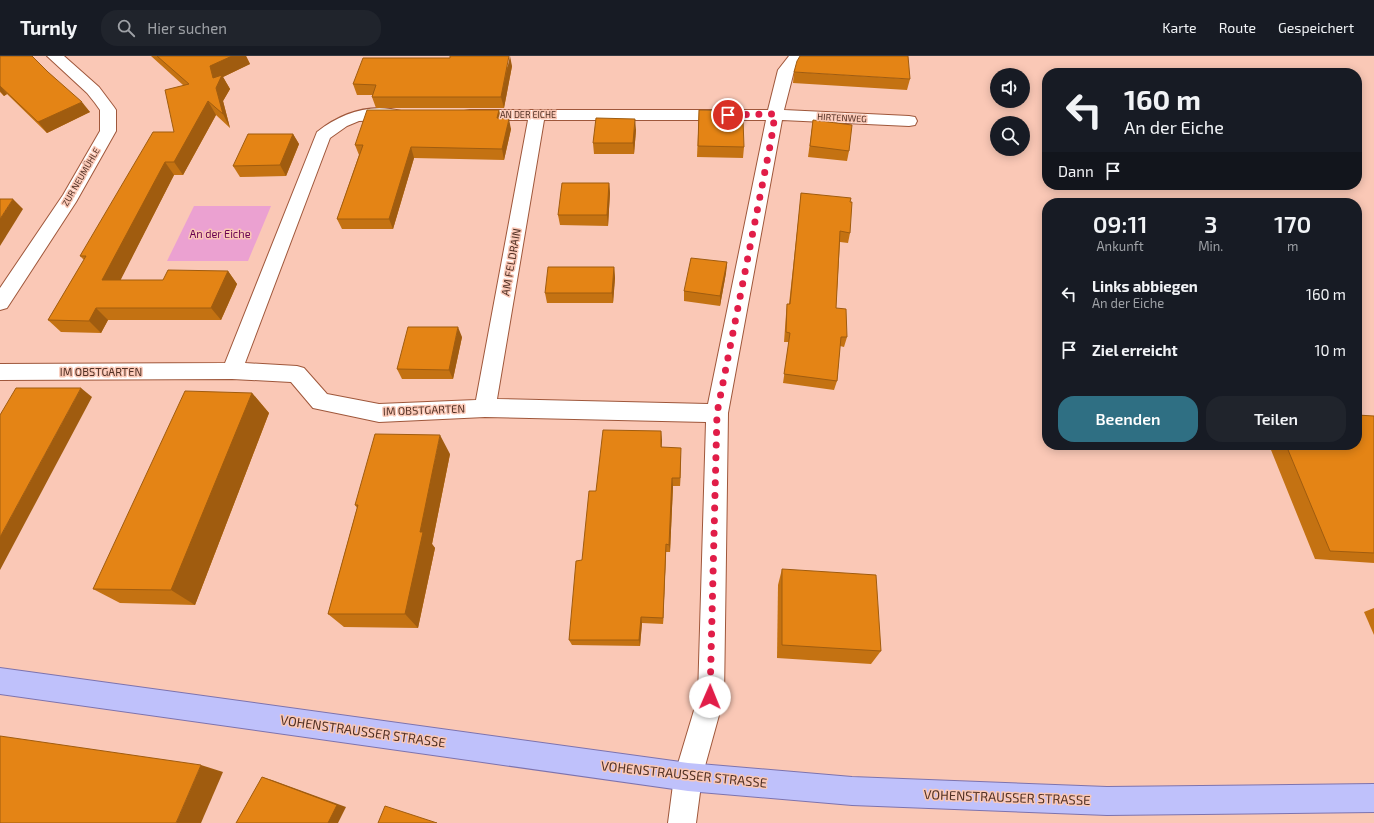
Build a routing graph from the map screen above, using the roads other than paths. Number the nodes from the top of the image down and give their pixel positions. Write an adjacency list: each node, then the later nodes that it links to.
1 (55, 56): 8 (street, ZUR NEUMÜHLE)
2 (797, 56): 3 (street)
3 (775, 114): 6 (street, AN DER EICHE); 7 (street, HIRTENWEG); 12 (street)
4 (411, 115): 9 (street)
5 (450, 115): 6 (street, AN DER EICHE)
6 (537, 115): 11 (street, AM FELDRAIN)
7 (909, 121)
8 (0, 303)
9 (232, 371): 10 (street, IM OBSTGARTEN); 11 (street, IM OBSTGARTEN)
10 (0, 372)
11 (485, 408): 12 (street, IM OBSTGARTEN)
12 (717, 413): 14 (street)
13 (0, 681): 14 (main road, VOHENSTRAUSSER STRASSE)
14 (688, 777): 15 (main road, VOHENSTRAUSSER STRASSE); 16 (street)
15 (1374, 798)
16 (682, 823)

